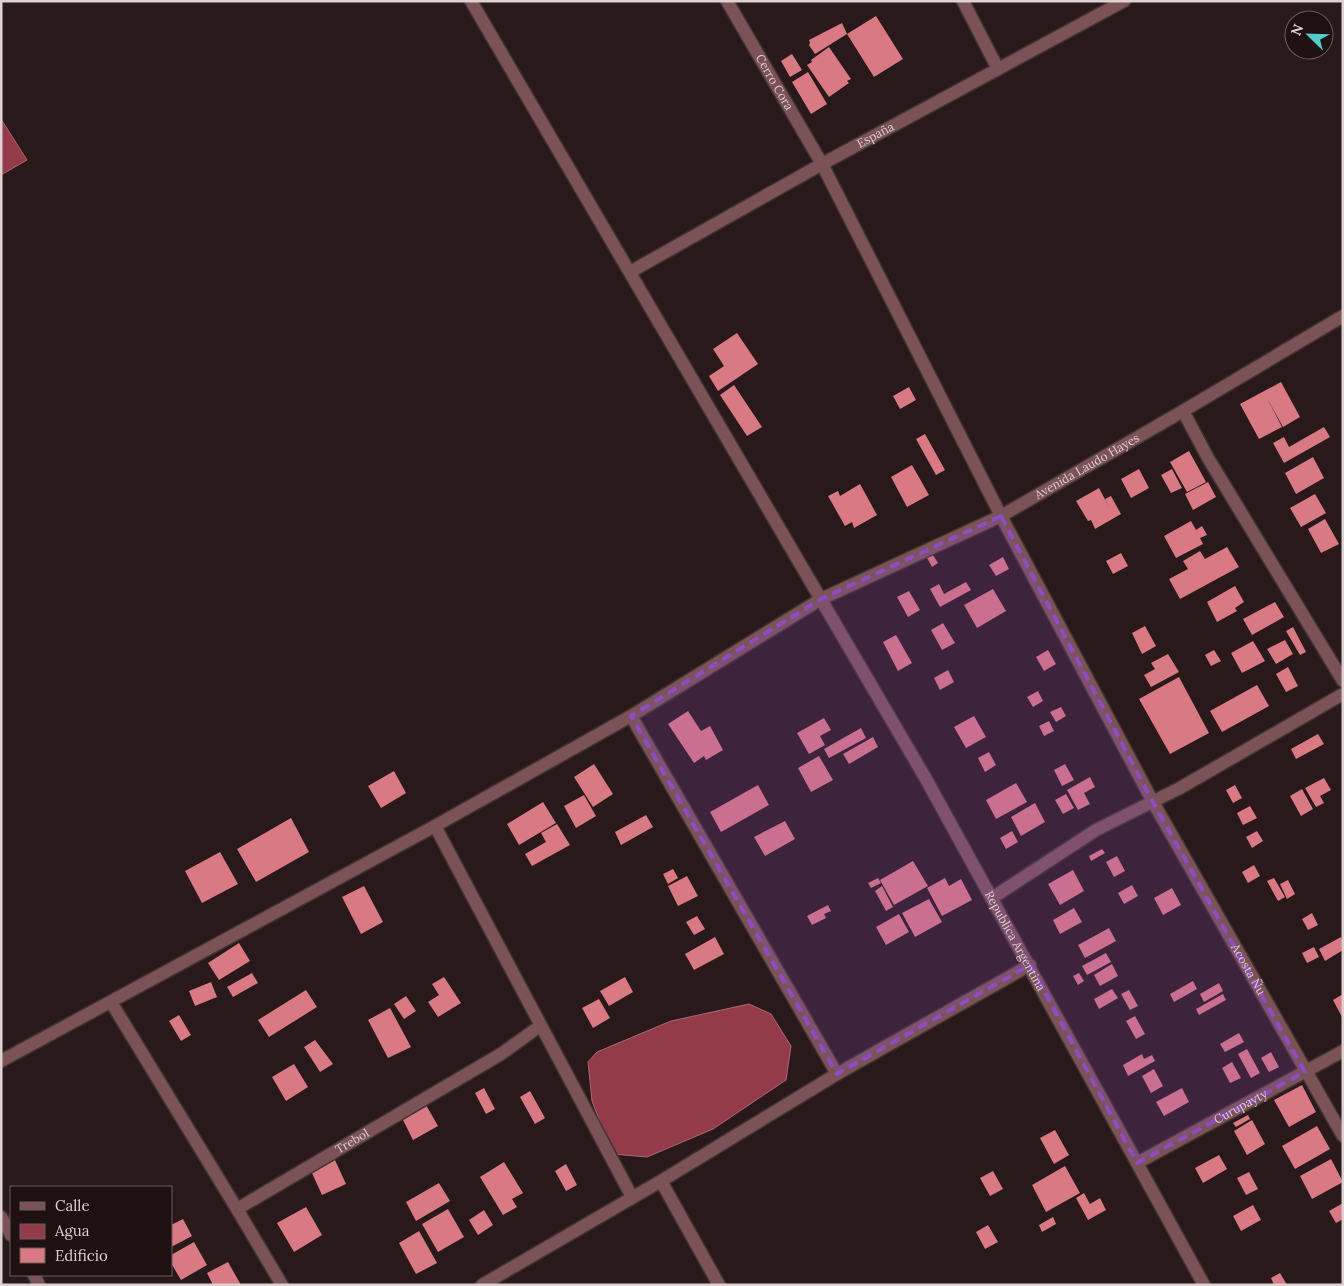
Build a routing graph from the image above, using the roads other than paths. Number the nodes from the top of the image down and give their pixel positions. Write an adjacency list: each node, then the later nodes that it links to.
1 (471, 1): 7 (street, Republica Argentina)
2 (727, 1): 6 (street, Cerro Cora)
3 (963, 1): 5 (street)
4 (1124, 1): 5 (street, España)
5 (998, 69): 6 (street, España)
6 (822, 164): 7 (street, España); 10 (street, Cerro Cora)
7 (630, 272): 11 (street, Republica Argentina)
8 (1343, 316): 9 (street, Avenida Laudo Hayes)
9 (1184, 411): 10 (street, Avenida Laudo Hayes); 12 (street)
10 (1001, 516): 11 (street, Avenida Laudo Hayes); 15 (street, Acosta Ñu)
11 (821, 599): 14 (street, Avenida Laudo Hayes); 17 (street, Republica Argentina)
12 (1343, 680)
13 (1343, 694): 15 (street)
14 (630, 716): 16 (street, Avenida Laudo Hayes); 24 (street)
15 (1154, 802): 17 (street); 23 (street, Acosta Ñu)
16 (435, 826): 19 (street, Avenida Laudo Hayes); 20 (street)
17 (992, 898): 18 (street, Republica Argentina)
18 (1030, 965): 24 (street); 26 (street, Republica Argentina)
19 (111, 1002): 22 (street, Avenida Laudo Hayes); 29 (street)
20 (540, 1026): 28 (street); 29 (street, Trebol)
21 (1343, 1051): 23 (street, Curupayty)
22 (1, 1061)
23 (1305, 1072): 25 (street, Acosta Ñu); 26 (street, Curupayty)
24 (837, 1074): 27 (street)
25 (1343, 1136)
26 (1137, 1163): 35 (street, Republica Argentina)
27 (661, 1182): 28 (street); 34 (street)
28 (632, 1197): 33 (street)
29 (237, 1209): 32 (street)
30 (1, 1217): 31 (street)
31 (10, 1233)
32 (282, 1285)
33 (482, 1285)
34 (719, 1285)
35 (1204, 1285)

